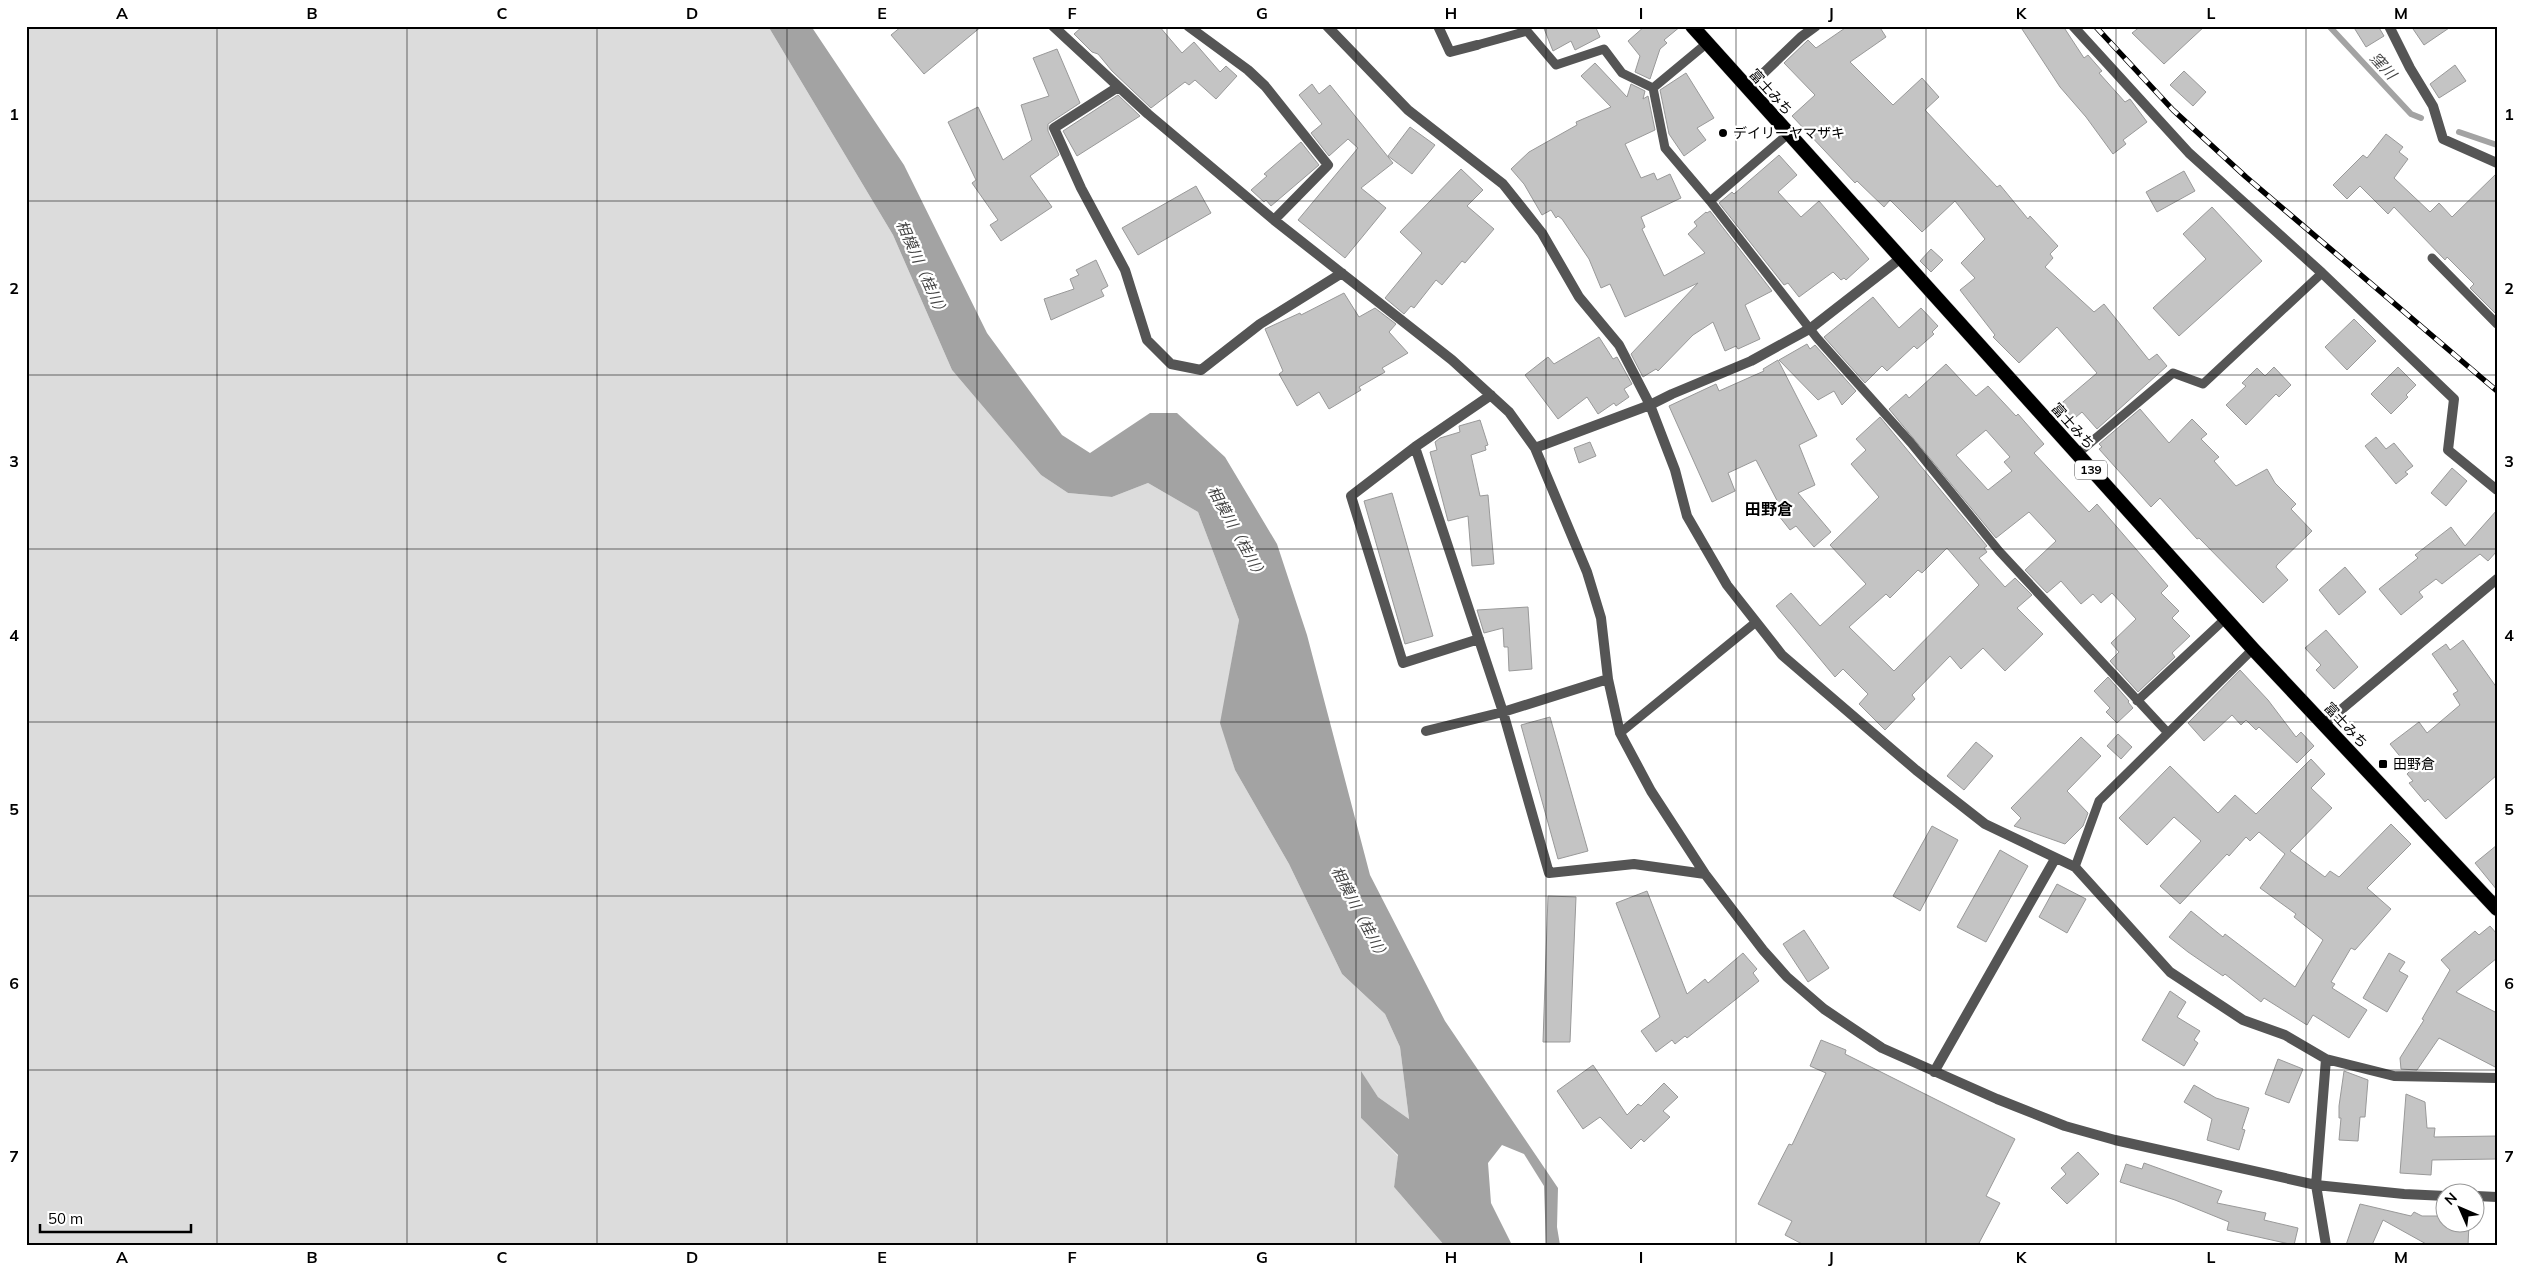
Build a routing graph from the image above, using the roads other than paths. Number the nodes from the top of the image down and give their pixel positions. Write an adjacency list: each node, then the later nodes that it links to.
1 (1054, 26): 11 (street)
2 (1188, 26): 17 (street)
3 (1327, 26): 25 (street)
4 (1438, 26): 10 (street)
5 (1692, 26): 9 (highway, 富士みち / 139)
6 (1816, 26): 13 (street)
7 (2073, 26): 21 (street)
8 (2389, 26): 15 (street)
9 (1706, 44): 12 (lane); 13 (highway, 富士みち / 139)
10 (1477, 46): 12 (lane)
11 (1118, 87): 17 (street); 20 (street)
12 (1653, 88): 16 (lane)
13 (1747, 89): 14 (highway, 富士みち / 139)
14 (1788, 134): 16 (lane); 18 (highway, 富士みち / 139)
15 (2497, 163)
16 (1710, 201): 23 (lane)
17 (1274, 220): 20 (street)
18 (1901, 258): 23 (street); 28 (highway, 富士みち / 139)
19 (2432, 258): 22 (lane)
20 (1342, 273): 24 (street)
21 (2322, 273): 28 (lane); 29 (street)
22 (2497, 324)
23 (1811, 328): 25 (street); 36 (lane)
24 (1491, 395): 26 (street); 27 (street)
25 (1650, 405): 27 (street); 32 (street)
26 (1415, 447): 33 (street); 33 (street)
27 (1535, 448): 35 (street)
28 (2077, 454): 31 (highway, 富士みち / 139)
29 (2497, 490)
30 (2497, 579): 38 (street)
31 (2226, 618): 34 (highway, 富士みち / 139); 36 (lane)
32 (1756, 622): 40 (lane); 42 (street)
33 (1479, 639): 37 (street)
34 (2253, 649): 38 (highway, 富士みち / 139); 41 (lane)
35 (1608, 679): 37 (street); 40 (street)
36 (2138, 701): 41 (lane)
37 (1503, 712): 39 (street); 44 (street)
38 (2324, 724): 45 (highway, 富士みち / 139)
39 (1426, 731)
40 (1620, 733): 44 (street)
41 (2168, 733): 43 (lane)
42 (2055, 859): 43 (street); 47 (street)
43 (2075, 867): 46 (street)
44 (1705, 874): 47 (street)
45 (2497, 908)
46 (2326, 1059): 48 (street); 49 (street)
47 (1934, 1072): 49 (street)
48 (2497, 1078)
49 (2316, 1185): 50 (street); 51 (street)
50 (2436, 1196)
51 (2326, 1245)

